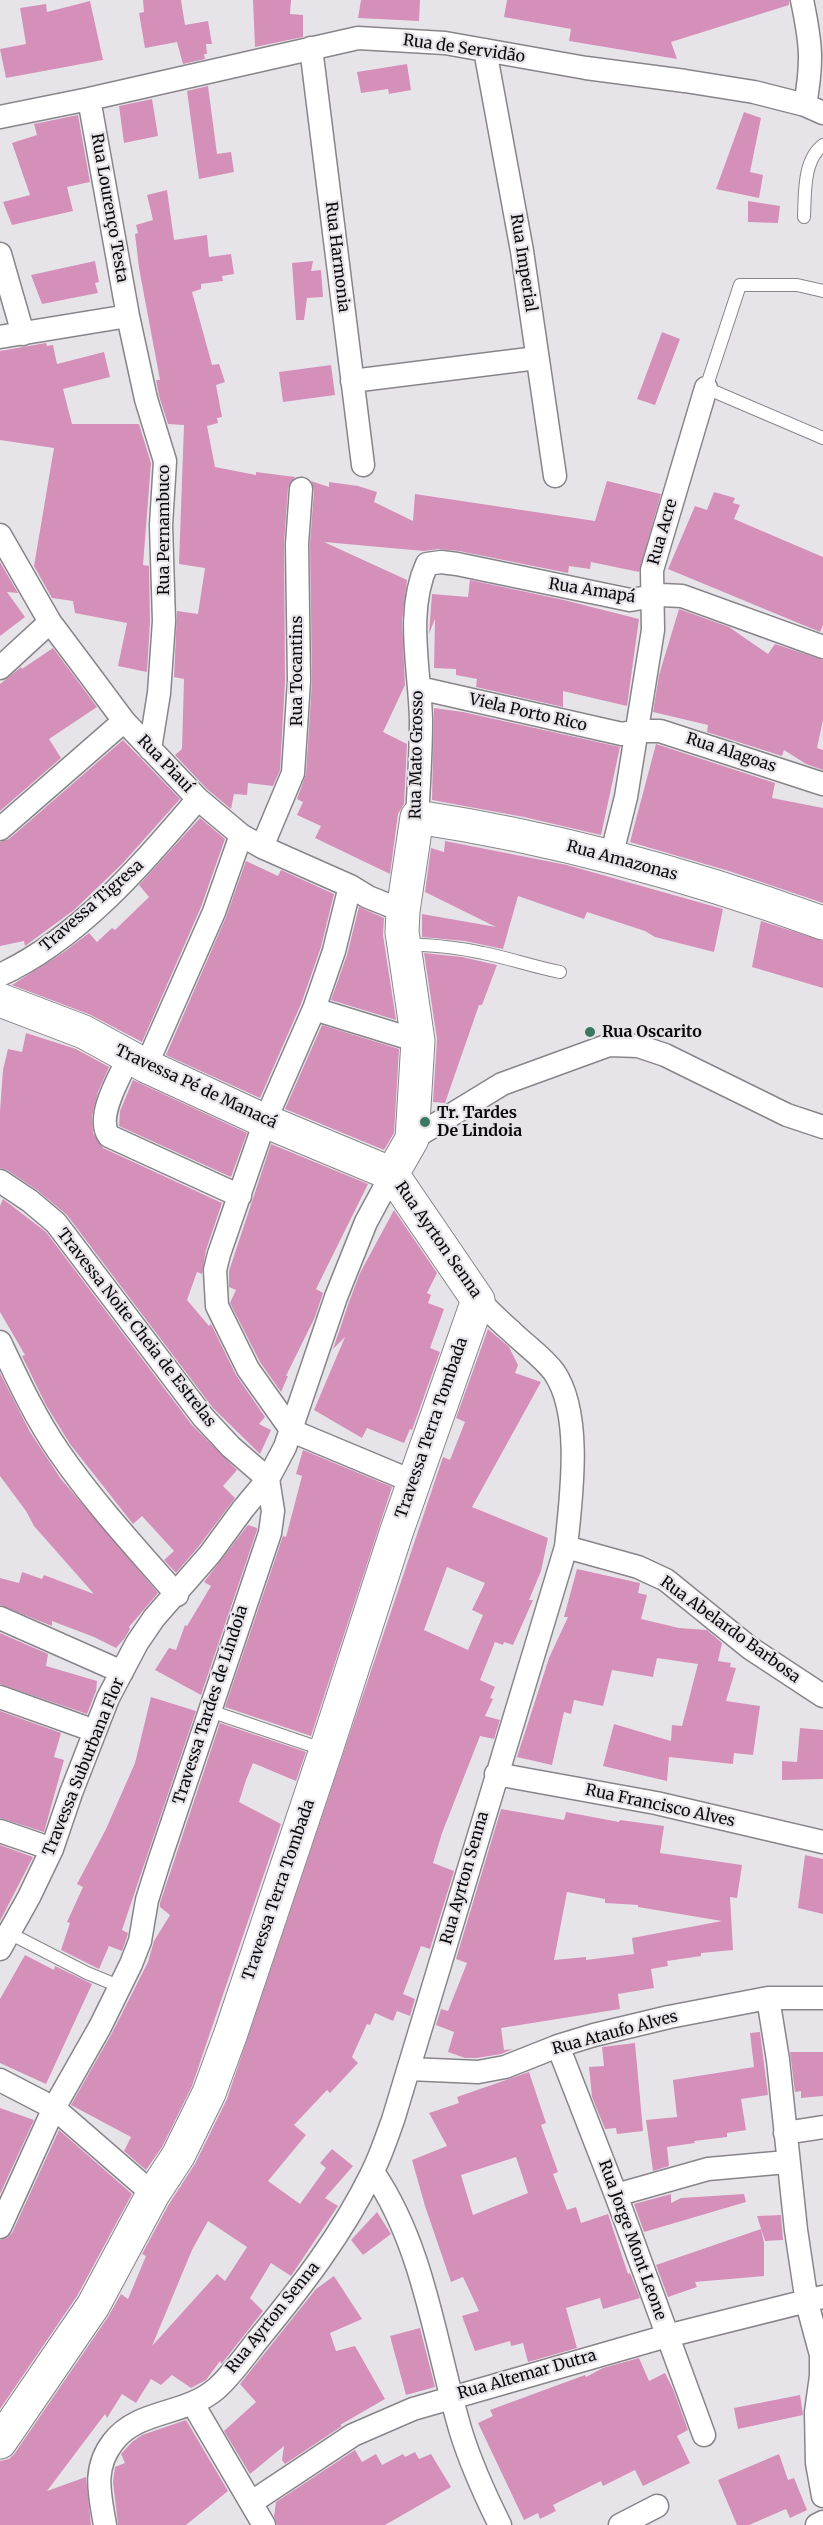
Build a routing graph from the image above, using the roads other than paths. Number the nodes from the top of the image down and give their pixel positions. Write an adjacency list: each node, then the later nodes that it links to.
1 (802, 0): 5 (street)
2 (311, 48): 3 (street, Rua de Servidão); 4 (street, Rua de Servidão); 15 (street, Rua Harmonia)
3 (485, 50): 5 (street, Rua de Servidão); 14 (street, Rua Imperial)
4 (89, 99): 6 (street, Rua de Servidão); 11 (street, Rua Lourenço Testa)
5 (814, 109)
6 (0, 117)
7 (823, 145): 8 (lane)
8 (804, 217)
9 (0, 254): 12 (street)
10 (823, 291): 16 (lane, Rua Acre)
11 (128, 316): 12 (street); 30 (street, Rua Pernambuco)
12 (23, 334): 13 (street)
13 (0, 337)
14 (537, 358): 15 (street); 19 (street, Rua Imperial)
15 (352, 381): 18 (street, Rua Harmonia)
16 (706, 388): 17 (lane); 23 (street, Rua Acre)
17 (823, 438)
18 (363, 465)
19 (555, 476)
20 (301, 489): 36 (street, Rua Tocantins)
21 (0, 535): 24 (street, Rua Piauí)
22 (427, 564): 23 (street, Rua Amapá); 27 (street, Rua Mato Grosso)
23 (651, 598): 25 (street, Rua Amapá); 29 (street, Rua Acre)
24 (50, 622): 26 (street); 28 (street, Rua Piauí)
25 (823, 647)
26 (0, 668)
27 (419, 688): 29 (street, Viela Porto Rico); 33 (street, Rua Mato Grosso)
28 (124, 721): 30 (street, Rua Piauí); 34 (street)
29 (636, 731): 31 (street, Rua Alagoas); 37 (street, Rua Acre)
30 (150, 749): 32 (street, Rua Piauí)
31 (823, 784)
32 (198, 799): 35 (street, Rua Piauí); 43 (street, Travessa Tigresa)
33 (417, 818): 37 (street, Rua Amazonas); 39 (street, Rua Mato Grosso)
34 (0, 829)
35 (241, 835): 36 (street, Rua Piauí); 47 (street)
36 (262, 847): 38 (street, Rua Piauí)
37 (612, 857): 40 (street, Rua Amazonas)
38 (350, 886): 39 (street, Rua Piauí); 45 (street)
39 (403, 911): 41 (street, Rua Mato Grosso)
40 (823, 923)
41 (403, 944): 42 (lane); 46 (street, Rua Mato Grosso)
42 (560, 972)
43 (0, 975)
44 (0, 1000): 47 (street, Travessa Pé de Manacá)
45 (314, 1010): 46 (street); 48 (street)
46 (418, 1041): 50 (street, Rua Mato Grosso)
47 (138, 1061): 48 (street, Travessa Pé de Manacá); 53 (street)
48 (265, 1120): 51 (street, Travessa Pé de Manacá); 53 (street)
49 (823, 1127): 50 (street)
50 (412, 1139): 51 (street)
51 (392, 1173): 54 (street, Rua Ayrton Senna); 56 (street)
52 (0, 1181): 57 (street, Travessa Noite Cheia de Estrelas)
53 (240, 1196): 56 (street)
54 (478, 1300): 58 (street, Travessa Terra Tombada); 59 (street, Rua Ayrton Senna)
55 (0, 1342): 60 (street)
56 (292, 1431): 57 (street); 58 (street)
57 (268, 1479): 60 (street, Travessa Suburbana Flor); 65 (street, Travessa Tardes de Lindoia)
58 (414, 1482): 67 (street, Travessa Terra Tombada)
59 (566, 1547): 63 (street, Rua Abelardo Barbosa); 68 (street, Rua Ayrton Senna)
60 (177, 1595): 62 (street, Travessa Suburbana Flor)
61 (0, 1618): 62 (street)
62 (122, 1672): 66 (street, Travessa Suburbana Flor)
63 (823, 1696)
64 (0, 1697): 66 (street)
65 (210, 1711): 67 (lane); 73 (street, Travessa Tardes de Lindoia)
66 (94, 1731): 71 (street, Travessa Suburbana Flor)
67 (326, 1750): 84 (street, Travessa Terra Tombada)
68 (496, 1774): 70 (street, Rua Francisco Alves); 77 (street, Rua Ayrton Senna)
69 (0, 1831): 71 (street)
70 (823, 1842)
71 (51, 1849): 72 (street, Travessa Suburbana Flor)
72 (4, 1941): 73 (lane)
73 (121, 1987): 79 (street, Travessa Tardes de Lindoia)
74 (768, 1998): 75 (street, Rua Ataufo Alves); 76 (street, Rua Ataufo Alves); 81 (street)
75 (823, 1998)
76 (558, 2046): 77 (street, Rua Ataufo Alves); 85 (street, Rua Jorge Mont Leone)
77 (409, 2069): 83 (street, Rua Ayrton Senna)
78 (0, 2080): 79 (street)
79 (54, 2109): 84 (street); 86 (street, Travessa Tardes de Lindoia)
80 (823, 2127): 81 (street)
81 (785, 2133): 82 (street)
82 (788, 2162): 85 (street); 87 (street)
83 (373, 2172): 89 (street); 90 (street, Rua Ayrton Senna)
84 (153, 2194): 92 (street, Travessa Terra Tombada)
85 (616, 2195): 88 (street, Rua Jorge Mont Leone)
86 (1, 2224)
87 (815, 2300): 88 (street, Rua Altemar Dutra); 93 (street)
88 (667, 2336): 89 (street, Rua Altemar Dutra); 91 (street, Rua Jorge Mont Leone)
89 (452, 2397): 94 (street, Rua Altemar Dutra); 99 (street)
90 (193, 2404): 94 (street); 97 (street, Rua Ayrton Senna)
91 (704, 2435)
92 (0, 2442)
93 (823, 2496)
94 (252, 2502): 98 (street)
95 (657, 2506): 100 (street)
96 (823, 2522): 101 (street)
97 (105, 2525)
98 (264, 2525)
99 (500, 2525)
100 (620, 2525)
101 (817, 2525)

